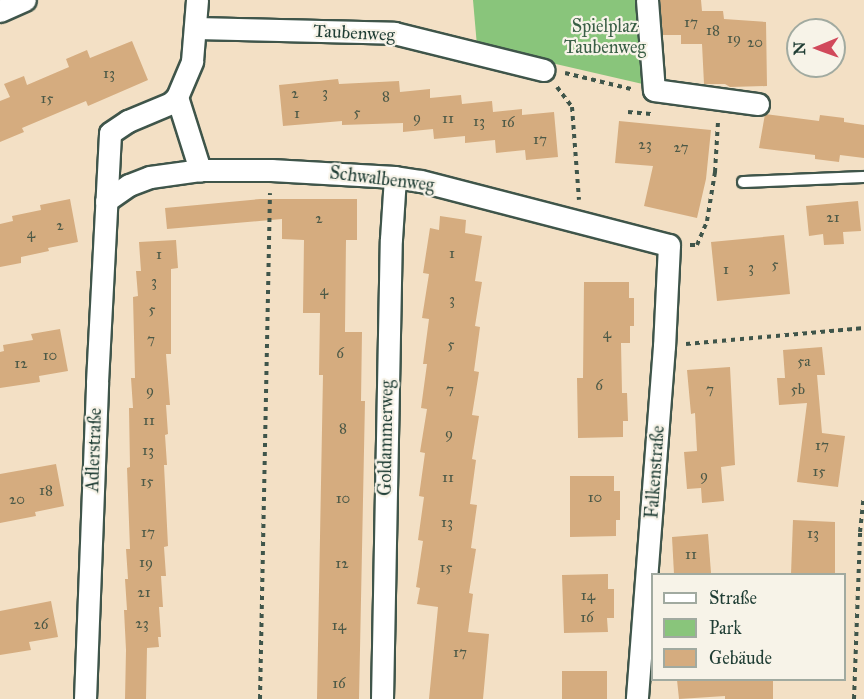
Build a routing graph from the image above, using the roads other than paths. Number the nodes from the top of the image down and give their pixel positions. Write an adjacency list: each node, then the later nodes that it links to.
1 (25, 0): 4 (street)
2 (197, 0): 5 (street)
3 (647, 0): 8 (street)
4 (0, 11)
5 (196, 28): 6 (street, Taubenweg); 7 (street)
6 (544, 70)
7 (177, 98): 9 (street); 13 (street, Adlerstraße)
8 (758, 104)
9 (200, 170): 10 (street, Schwalbenweg); 13 (street)
10 (396, 177): 14 (street, Schwalbenweg); 16 (street, Goldammerweg)
11 (864, 177): 12 (lane)
12 (743, 182)
13 (106, 201): 15 (street, Adlerstraße)
14 (669, 245): 17 (street, Falkenstraße)
15 (85, 699)
16 (382, 699)
17 (637, 699)

